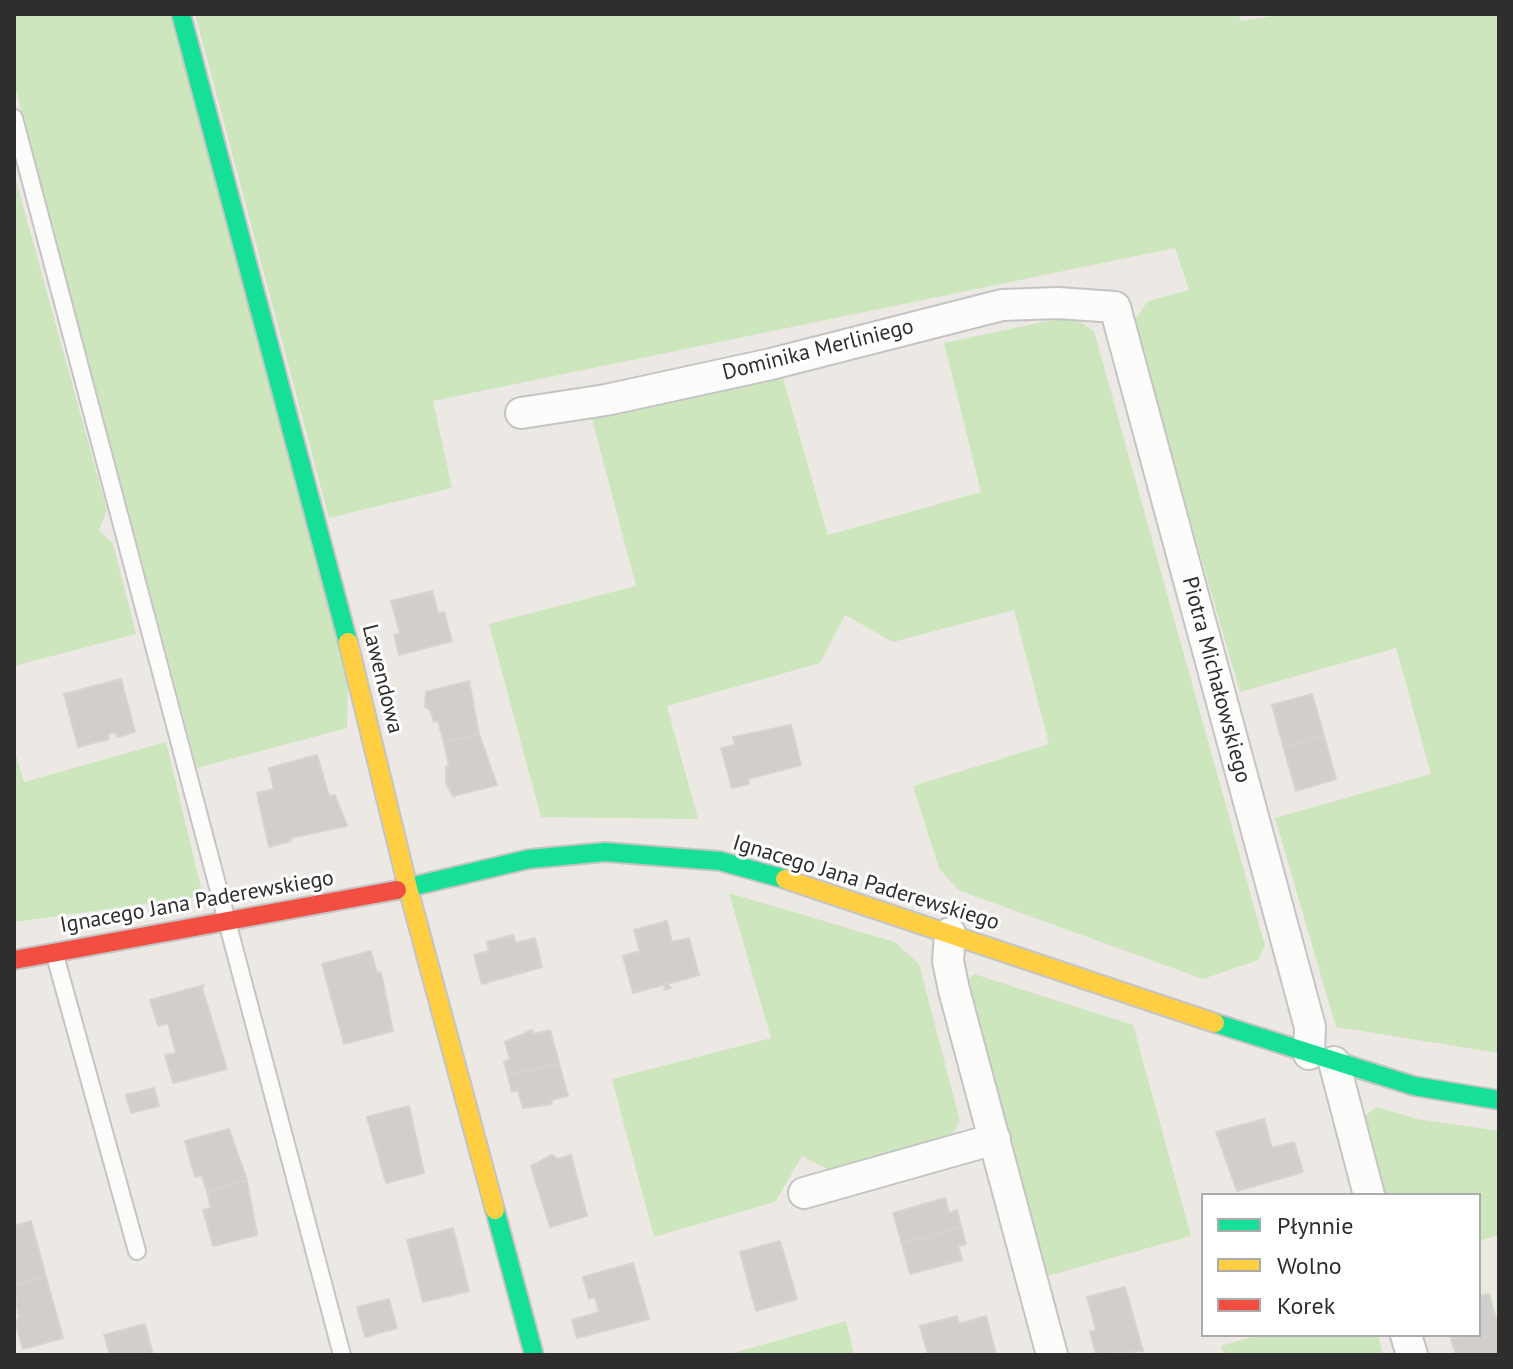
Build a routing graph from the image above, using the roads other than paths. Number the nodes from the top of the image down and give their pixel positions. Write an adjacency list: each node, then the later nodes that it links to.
1 (181, 14): 5 (street, Lawendowa)
2 (14, 118): 6 (lane)
3 (1115, 307): 4 (street, Dominika Merliniego); 10 (street, Piotra Michałowskiego)
4 (521, 413)
5 (408, 888): 6 (street, Ignacego Jana Paderewskiego); 7 (street, Ignacego Jana Paderewskiego); 17 (street, Lawendowa)
6 (226, 921): 8 (street, Ignacego Jana Paderewskiego); 16 (lane)
7 (950, 933): 10 (street, Ignacego Jana Paderewskiego); 12 (street)
8 (54, 952): 9 (street, Ignacego Jana Paderewskiego); 15 (lane)
9 (14, 960)
10 (1321, 1058): 11 (street, Ignacego Jana Paderewskiego); 14 (street, Piotra Michałowskiego)
11 (1499, 1100)
12 (995, 1139): 13 (street); 18 (street)
13 (804, 1193)
14 (1368, 1193)
15 (137, 1251)
16 (342, 1355)
17 (534, 1355)
18 (1052, 1355)

